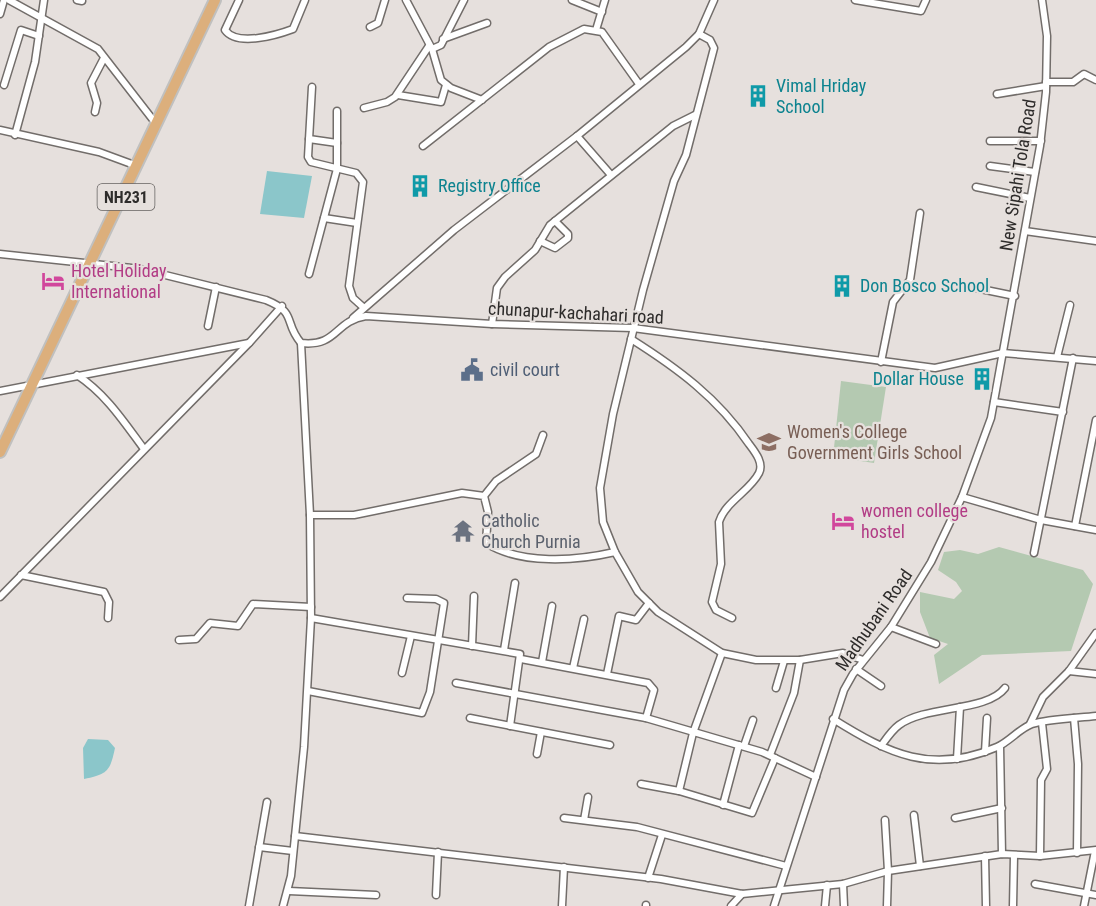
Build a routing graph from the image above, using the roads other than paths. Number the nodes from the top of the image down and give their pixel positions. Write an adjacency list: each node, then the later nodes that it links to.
1 (4, 0): 21 (street)
2 (9, 0): 22 (street)
3 (44, 0): 22 (street)
4 (76, 0): 17 (street)
5 (215, 0): 44 (highway, NH231)
6 (221, 0): 44 (highway, NH231)
7 (239, 0): 8 (street)
8 (304, 0)
9 (385, 0): 24 (street)
10 (406, 0): 29 (street)
11 (464, 0): 28 (street)
12 (572, 0): 20 (street)
13 (605, 0): 20 (street)
14 (714, 0): 26 (street)
15 (855, 0): 19 (street)
16 (926, 0): 19 (street)
17 (82, 1)
18 (1044, 2): 33 (street, New Sipahi Tola Road)
19 (892, 4)
20 (602, 12): 25 (street)
21 (0, 14)
22 (42, 18): 27 (street); 30 (street)
23 (487, 23): 28 (street)
24 (370, 27)
25 (596, 30): 32 (street); 39 (street)
26 (699, 34): 32 (street); 43 (street)
27 (39, 36): 34 (street); 46 (street)
28 (444, 39): 29 (street)
29 (431, 48): 35 (street); 38 (street)
30 (104, 58): 42 (street); 44 (street)
31 (1096, 80): 33 (street)
32 (639, 84): 47 (street)
33 (1046, 84): 37 (street); 50 (street, New Sipahi Tola Road)
34 (4, 85)
35 (446, 85): 38 (street); 39 (street)
36 (312, 87): 48 (street)
37 (997, 94)
38 (398, 95): 40 (street)
39 (482, 100): 52 (street)
40 (363, 108)
41 (338, 111): 51 (street)
42 (95, 112)
43 (695, 115): 57 (street); 79 (street)
44 (157, 126): 54 (highway, NH231)
45 (0, 130): 46 (street)
46 (15, 135): 54 (street)
47 (577, 136): 57 (street); 75 (street)
48 (309, 140): 51 (street); 55 (street)
49 (990, 141): 50 (street)
50 (1041, 141): 56 (street, New Sipahi Tola Road)
51 (337, 143): 55 (street)
52 (423, 146)
53 (990, 166): 56 (street)
54 (138, 167): 68 (highway, NH231)
55 (337, 169): 61 (street); 63 (street)
56 (1035, 172): 59 (street, New Sipahi Tola Road)
57 (611, 175): 62 (street)
58 (976, 188): 59 (street)
59 (1030, 198): 64 (street, New Sipahi Tola Road)
60 (920, 213): 87 (street)
61 (324, 218): 63 (street); 69 (street)
62 (555, 221): 65 (street); 65 (street)
63 (357, 223): 75 (street)
64 (1025, 231): 66 (street); 72 (street, New Sipahi Tola Road)
65 (540, 241): 77 (street)
66 (1096, 241)
67 (0, 254): 68 (street)
68 (92, 263): 70 (street); 89 (highway, NH231)
69 (309, 274)
70 (216, 287): 74 (street); 78 (street)
71 (971, 287): 72 (street)
72 (1015, 296): 83 (street, New Sipahi Tola Road)
73 (1070, 305): 84 (street)
74 (282, 306): 81 (street); 82 (street)
75 (363, 307): 76 (street)
76 (352, 318): 77 (street, chunapur-kachahari road); 82 (street)
77 (492, 324): 79 (street, chunapur-kachahari road)
78 (208, 326)
79 (633, 328): 80 (street); 87 (street, chunapur-kachahari road)
80 (631, 339): 103 (street); 115 (street)
81 (250, 342): 88 (street); 95 (street)
82 (300, 343): 99 (street)
83 (1002, 353): 84 (street, chunapur-kachahari road); 87 (street, chunapur-kachahari road); 91 (street, Madhubani Road)
84 (1057, 357): 85 (street, chunapur-kachahari road)
85 (1073, 358): 86 (street, chunapur-kachahari road); 92 (street)
86 (1096, 361)
87 (881, 362)
88 (77, 375): 89 (street); 95 (street)
89 (31, 387): 90 (street); 96 (highway, NH231)
90 (0, 391)
91 (994, 402): 92 (street); 98 (street, Madhubani Road)
92 (1063, 412): 100 (street)
93 (1096, 420): 101 (street)
94 (543, 435): 97 (street)
95 (144, 449): 105 (street)
96 (0, 452)
97 (484, 496): 99 (street); 103 (street)
98 (962, 496): 100 (street); 117 (street, Madhubani Road)
99 (310, 515): 112 (street)
100 (1041, 520): 101 (street); 104 (street)
101 (1075, 526): 102 (street)
102 (1096, 530)
103 (615, 552): 110 (street)
104 (1034, 553)
105 (21, 575): 108 (street); 113 (street)
106 (515, 583): 124 (street)
107 (474, 596): 123 (street)
108 (0, 597)
109 (407, 598): 121 (street)
110 (649, 603): 125 (street); 135 (street)
111 (552, 606): 130 (street)
112 (311, 607): 114 (street); 120 (street)
113 (108, 618)
114 (311, 618): 119 (street); 141 (street)
115 (732, 618)
116 (584, 619): 131 (street)
117 (891, 627): 122 (street); 128 (street, Madhubani Road)
118 (1096, 633): 133 (street)
119 (411, 636): 121 (street); 134 (street)
120 (179, 640)
121 (436, 642): 123 (street); 141 (street)
122 (936, 644)
123 (472, 646): 124 (street)
124 (504, 650): 126 (street)
125 (722, 652): 129 (street); 154 (street)
126 (521, 659): 130 (street); 142 (street)
127 (800, 660): 128 (street); 129 (street); 162 (street)
128 (863, 660): 132 (street, Madhubani Road)
129 (784, 661): 139 (street)
130 (542, 662): 131 (street)
131 (573, 668): 135 (street)
132 (856, 669): 138 (street); 149 (street, Madhubani Road)
133 (1069, 671): 136 (street); 152 (street)
134 (402, 673)
135 (607, 674): 146 (street)
136 (1096, 674)
137 (456, 683): 142 (street)
138 (881, 686)
139 (776, 688)
140 (1005, 688): 143 (street)
141 (308, 691): 177 (street)
142 (515, 693): 146 (street); 153 (street)
143 (960, 707): 158 (street); 163 (street)
144 (1096, 716): 148 (street)
145 (470, 718): 153 (street)
146 (646, 718): 154 (street)
147 (987, 718): 160 (street)
148 (1074, 718): 151 (street); 182 (street)
149 (834, 719): 158 (street); 164 (street, Madhubani Road)
150 (753, 720): 157 (street)
151 (1042, 723): 152 (street); 186 (street)
152 (1030, 724): 159 (street)
153 (510, 726): 155 (street)
154 (693, 731): 157 (street); 166 (street)
155 (541, 732): 156 (street); 161 (street)
156 (610, 745)
157 (741, 746): 162 (street); 169 (street)
158 (881, 746): 163 (street)
159 (1000, 746): 160 (street); 170 (street)
160 (985, 752): 163 (street)
161 (537, 754)
162 (772, 756): 164 (street); 169 (street)
163 (957, 759)
164 (816, 777): 187 (street, Madhubani Road)
165 (641, 784): 166 (street)
166 (679, 791): 169 (street)
167 (588, 797): 174 (street)
168 (267, 802): 178 (street)
169 (723, 805)
170 (1002, 808): 173 (street); 183 (street)
171 (914, 815): 188 (street)
172 (564, 818): 174 (street)
173 (954, 818)
174 (584, 820): 176 (street)
175 (885, 820): 190 (street)
176 (662, 835): 187 (street); 191 (street)
177 (295, 836): 180 (street); 181 (street)
178 (259, 847): 180 (street); 202 (street)
179 (1095, 850): 182 (street); 198 (street)
180 (293, 851): 196 (street)
181 (438, 852): 189 (street); 200 (street)
182 (1077, 853): 186 (street)
183 (1002, 854): 184 (street); 185 (street)
184 (985, 856): 188 (street); 210 (street)
185 (1014, 856): 186 (street); 211 (street)
186 (1040, 856)
187 (786, 866): 195 (street, Madhubani Road)
188 (920, 866): 190 (street)
189 (564, 867): 191 (street); 204 (street)
190 (888, 871): 192 (street); 209 (street)
191 (648, 878): 197 (street)
192 (843, 884): 194 (street); 208 (street)
193 (1035, 884): 198 (street)
194 (827, 885): 195 (street); 207 (street)
195 (779, 890): 197 (street); 206 (street, Madhubani Road)
196 (289, 891): 199 (street); 203 (street)
197 (742, 894): 205 (street)
198 (1088, 894): 201 (street); 212 (street)
199 (376, 895)
200 (436, 895)
201 (1096, 895)
202 (249, 906)
203 (283, 906)
204 (562, 906)
205 (731, 906)
206 (774, 906)
207 (825, 906)
208 (844, 906)
209 (886, 906)
210 (986, 906)
211 (1013, 906)
212 (1084, 906)

